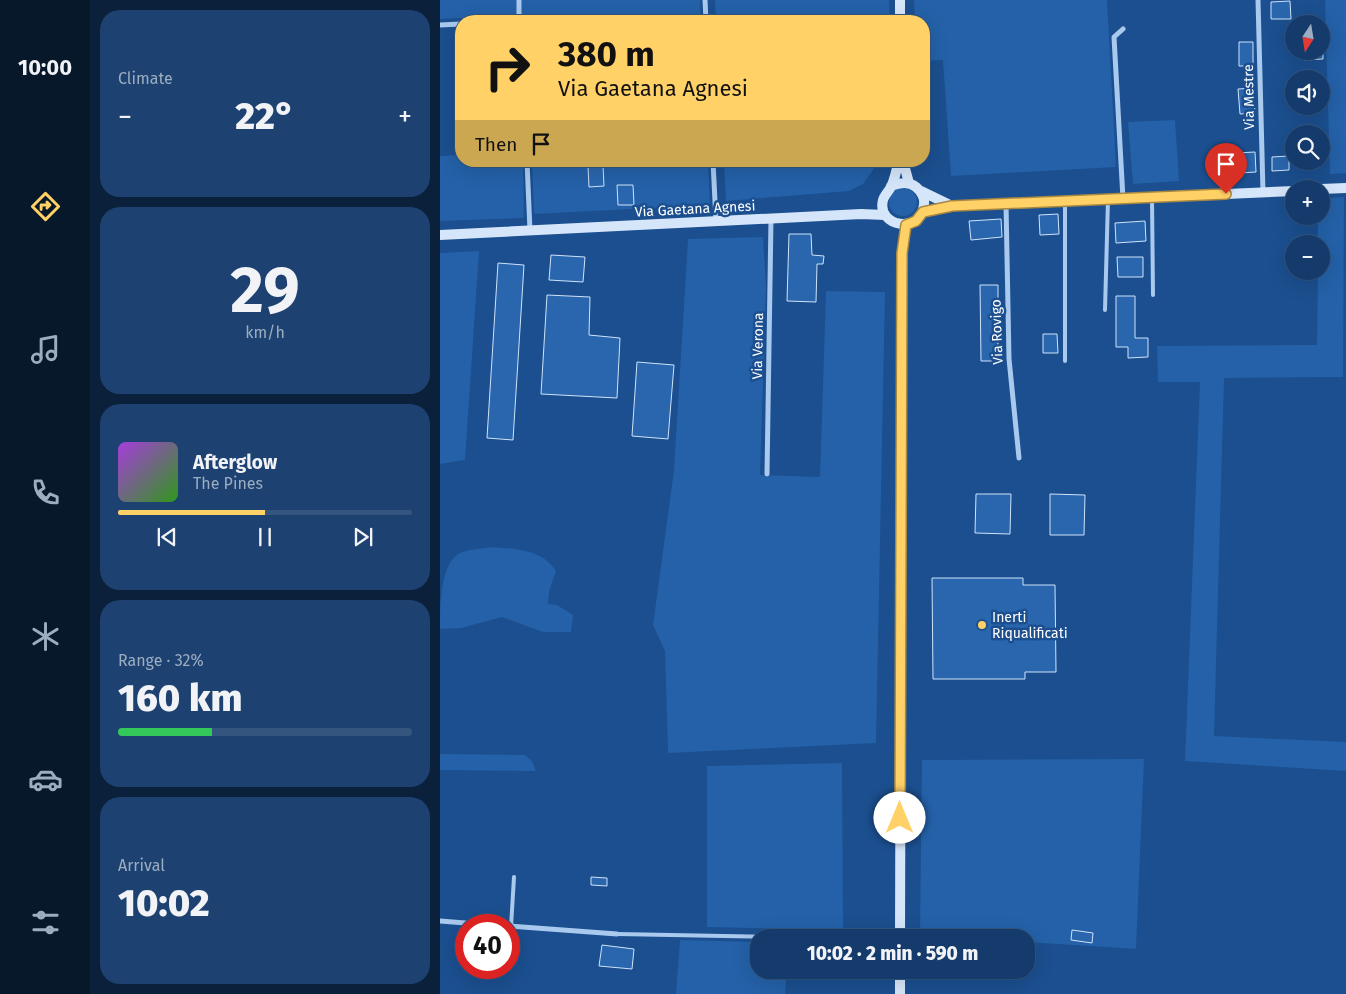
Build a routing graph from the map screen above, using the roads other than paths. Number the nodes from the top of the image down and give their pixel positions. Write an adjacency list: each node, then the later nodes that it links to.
1 (519, 0): 5 (street)
2 (705, 0): 6 (street)
3 (900, 0): 7 (street)
4 (1258, 0): 21 (street, Via Mestre)
5 (519, 15)
6 (706, 15)
7 (900, 15)
8 (455, 24): 9 (street)
9 (440, 25)
10 (1123, 29): 25 (street)
11 (527, 167): 35 (street)
12 (713, 167): 33 (street)
13 (897, 167): 16 (street)
14 (905, 167): 15 (street)
15 (909, 183): 16 (street); 19 (street)
16 (891, 186): 23 (street)
17 (1346, 188): 18 (street)
18 (1330, 189)
19 (921, 191): 28 (street); 29 (street)
20 (1285, 192): 21 (street)
21 (1263, 193): 22 (street)
22 (1152, 198): 25 (street); 37 (lane)
23 (883, 199): 30 (street); 31 (street)
24 (1108, 199): 25 (street); 26 (street); 38 (lane)
25 (1123, 199)
26 (1065, 202): 27 (street); 39 (lane)
27 (1006, 204): 28 (street); 40 (street, Via Rovigo)
28 (952, 206): 29 (street)
29 (923, 212): 34 (street)
30 (861, 214): 31 (street, Via Gaetana Agnesi); 32 (street, Via Gaetana Agnesi)
31 (885, 214): 34 (street)
32 (772, 218): 33 (street, Via Gaetana Agnesi); 41 (street, Via Verona)
33 (716, 222): 35 (street, Via Gaetana Agnesi)
34 (900, 224): 47 (street)
35 (530, 231): 36 (street, Via Gaetana Agnesi)
36 (440, 235)
37 (1153, 295)
38 (1105, 310)
39 (1065, 361)
40 (1019, 458)
41 (767, 474)
42 (514, 877): 43 (lane)
43 (511, 914)
44 (440, 920): 45 (street)
45 (455, 921)
46 (520, 927): 48 (street)
47 (900, 929)
48 (617, 934): 49 (lane)
49 (750, 936)
50 (900, 979): 51 (street)
51 (900, 994)

